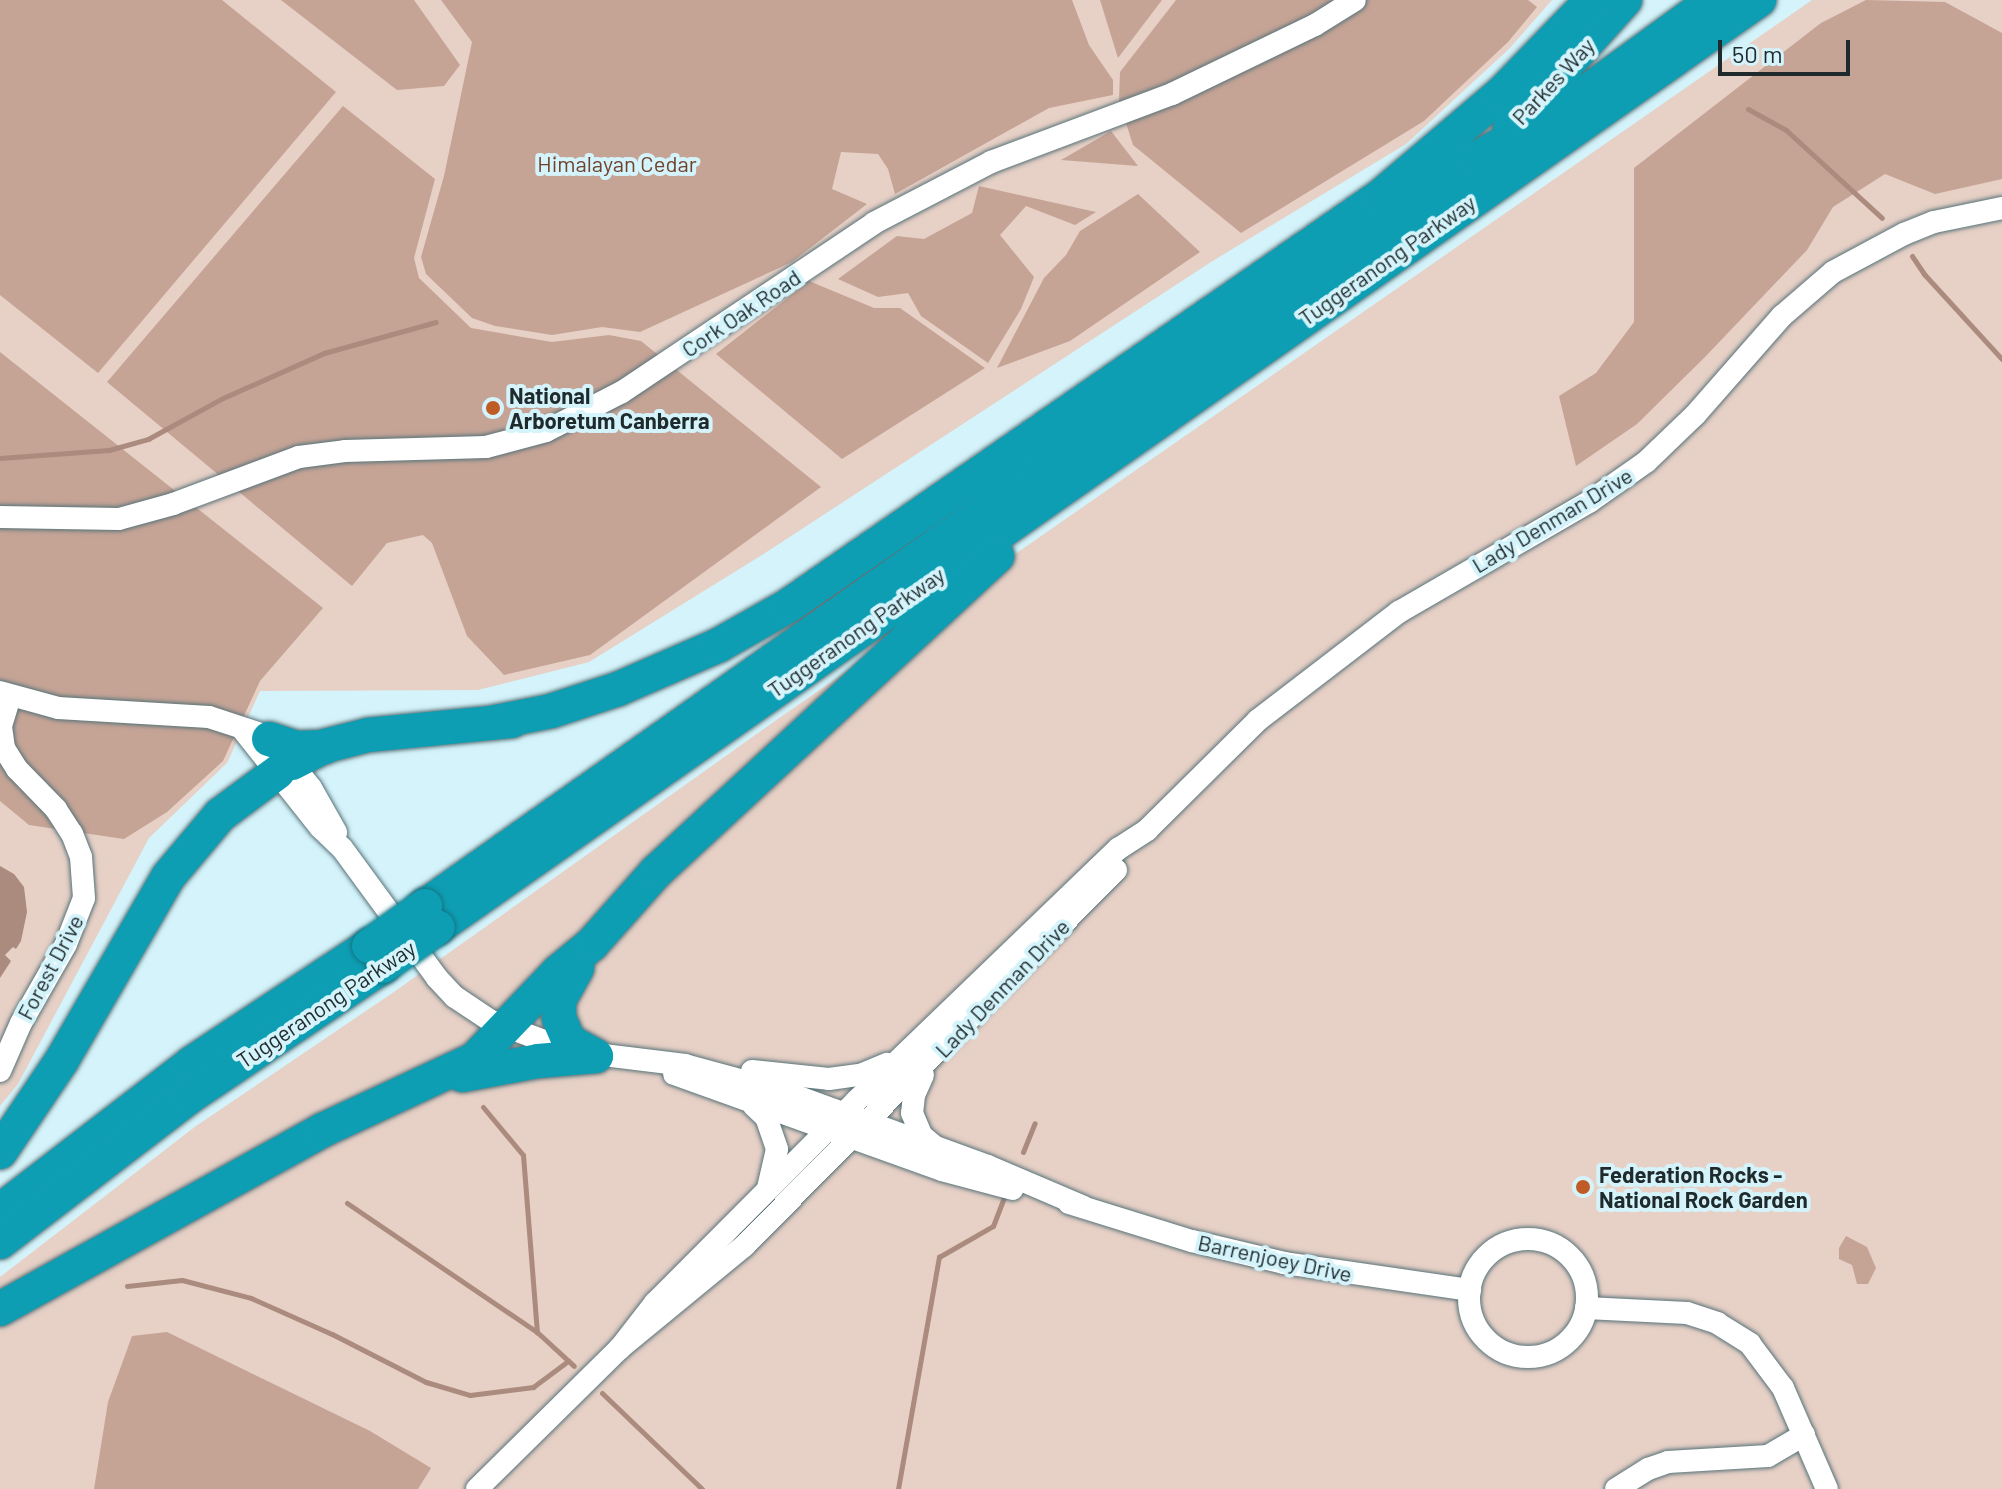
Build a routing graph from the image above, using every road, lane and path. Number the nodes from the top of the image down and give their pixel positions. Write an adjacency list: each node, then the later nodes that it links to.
1 (1355, 0): 11 (street, Cork Oak Road)
2 (1592, 0): 13 (highway)
3 (1625, 0): 7 (highway, Parkes Way)
4 (1759, 0): 6 (highway)
5 (1772, 0): 6 (highway)
6 (1716, 15): 7 (highway); 9 (highway, Tuggeranong Parkway)
7 (1477, 158): 10 (highway, Tuggeranong Parkway)
8 (2002, 208): 17 (street, Lady Denman Drive)
9 (1140, 433): 18 (highway, Tuggeranong Parkway); 19 (highway)
10 (1039, 473): 13 (highway); 18 (highway, Tuggeranong Parkway)
11 (0, 517)
12 (5, 694): 14 (street, Forest Drive); 26 (street, Forest Drive)
13 (491, 723): 15 (highway)
14 (256, 734): 15 (highway); 16 (street)
15 (325, 746): 16 (highway)
16 (285, 768): 21 (street); 32 (highway)
17 (1147, 830): 23 (street, Lady Denman Drive); 24 (street, Lady Denman Drive)
18 (431, 916): 20 (highway, Tuggeranong Parkway, bridge)
19 (592, 944): 21 (highway); 22 (highway)
20 (376, 956): 35 (highway, Tuggeranong Parkway); 36 (highway, Tuggeranong Parkway)
21 (507, 1029): 22 (street); 27 (highway)
22 (610, 1058): 25 (street); 27 (highway); 28 (street)
23 (901, 1058): 25 (street); 29 (street, Lady Denman Drive)
24 (932, 1060): 30 (street, Lady Denman Drive); 31 (street)
25 (672, 1062): 29 (street)
26 (0, 1071)
27 (411, 1090): 39 (highway)
28 (750, 1103): 29 (street); 33 (street)
29 (836, 1123): 30 (street, Barrenjoey Drive); 33 (street, Lady Denman Drive)
30 (858, 1131): 31 (street, Barrenjoey Drive); 34 (street, Barrenjoey Drive); 40 (street, Lady Denman Drive)
31 (939, 1148): 34 (street, Barrenjoey Drive)
32 (0, 1152)
33 (766, 1192): 40 (street, Lady Denman Drive)
34 (1084, 1207): 37 (street, Barrenjoey Drive)
35 (0, 1211)
36 (0, 1242)
37 (1470, 1290): 38 (street); 38 (street)
38 (1586, 1308): 41 (street)
39 (0, 1309)
40 (620, 1348): 42 (street, Lady Denman Drive)
41 (1804, 1435): 43 (street); 44 (street)
42 (477, 1489)
43 (1616, 1489)
44 (1827, 1489)

